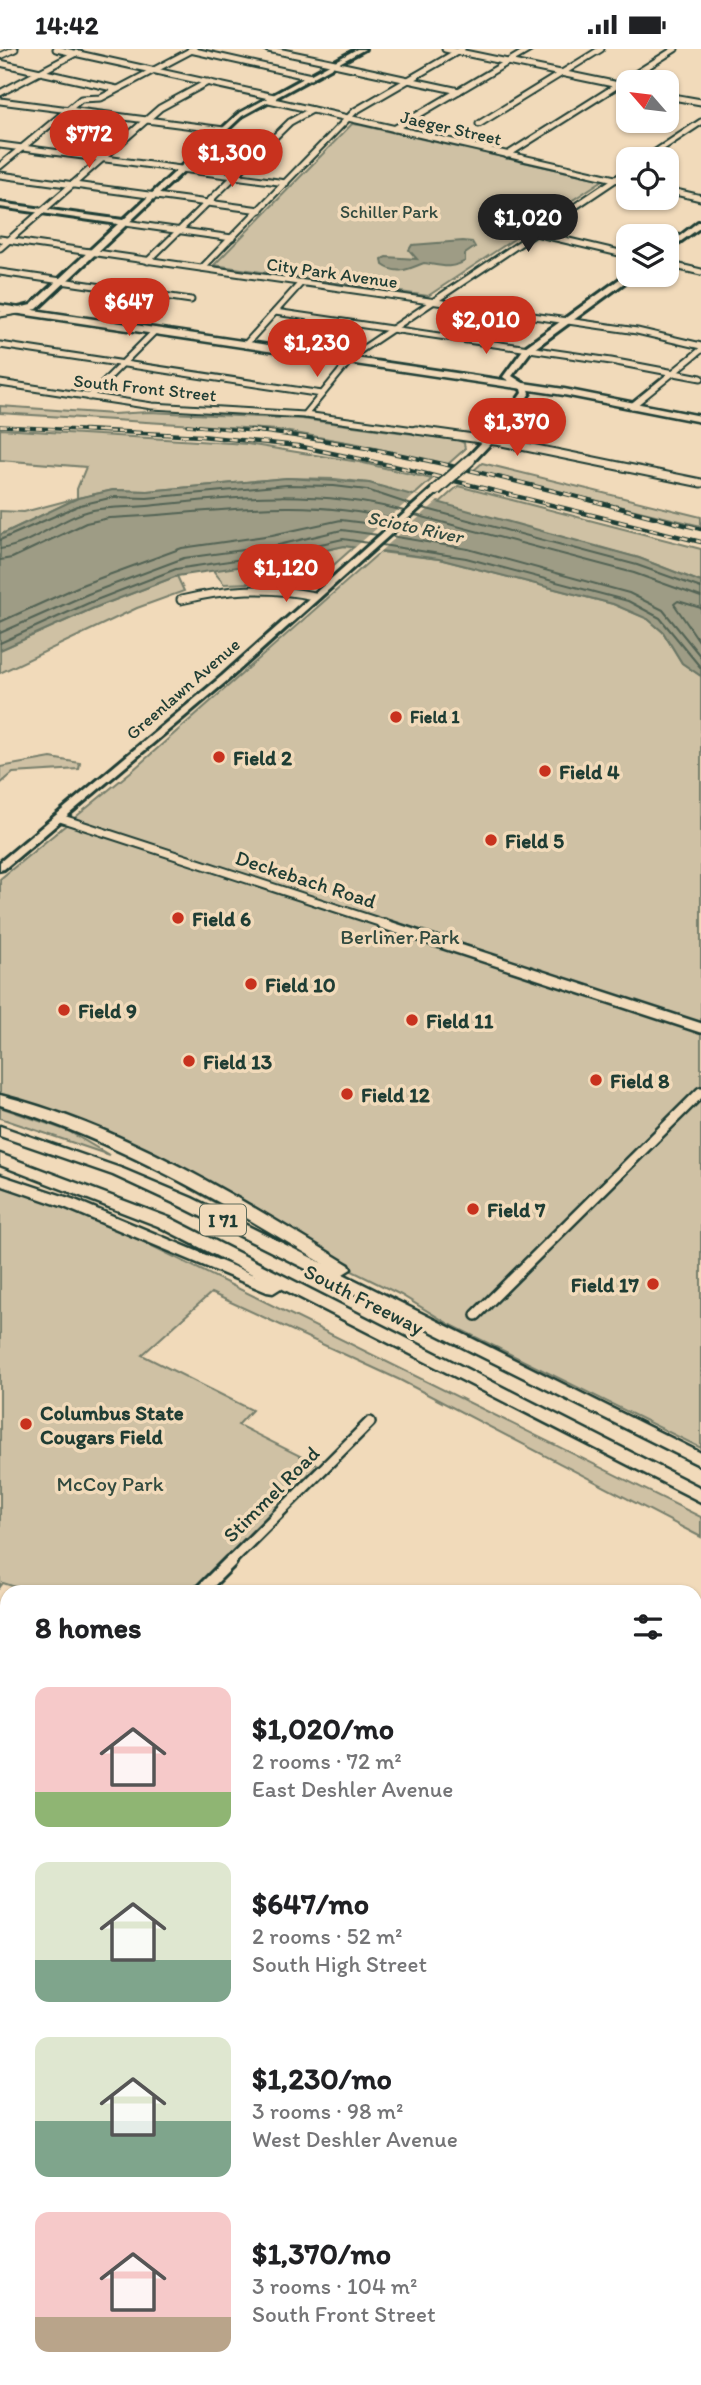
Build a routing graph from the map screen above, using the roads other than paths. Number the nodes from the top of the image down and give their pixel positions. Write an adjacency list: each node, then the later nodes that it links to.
1 (15, 49): 14 (street)
2 (56, 49): 13 (street, Jaeger Street)
3 (83, 49): 13 (street)
4 (184, 49): 11 (street)
5 (268, 49): 17 (street)
6 (362, 49): 17 (street)
7 (445, 49): 12 (street)
8 (530, 49): 15 (street)
9 (601, 49): 21 (street)
10 (675, 49): 19 (street)
11 (193, 50): 18 (street); 22 (street)
12 (460, 50): 15 (street); 23 (street)
13 (75, 53): 18 (street, Jaeger Street); 20 (street)
14 (0, 56)
15 (508, 62): 21 (street); 28 (street)
16 (0, 63): 20 (street)
17 (335, 64): 22 (street); 23 (street)
18 (154, 70): 24 (street, Jaeger Street); 27 (street)
19 (641, 70)
20 (38, 72): 27 (street); 29 (street)
21 (561, 73): 25 (street); 39 (street)
22 (312, 76): 30 (street)
23 (408, 80): 28 (street); 36 (street)
24 (208, 82): 30 (street, Jaeger Street); 37 (street)
25 (616, 85)
26 (616, 86): 45 (street)
27 (117, 89): 34 (street)
28 (459, 91): 40 (street)
29 (0, 93)
30 (271, 98): 35 (street, Jaeger Street); 41 (street)
31 (679, 98): 33 (street)
32 (0, 101): 34 (street)
33 (701, 102)
34 (67, 110): 37 (street); 44 (street)
35 (312, 110): 36 (street, Jaeger Street); 50 (street)
36 (349, 119): 40 (street, Jaeger Street); 52 (street)
37 (146, 120): 41 (street); 46 (street)
38 (701, 122): 43 (street)
39 (479, 124)
40 (394, 129): 45 (street, Jaeger Street)
41 (224, 130): 48 (street)
42 (0, 145): 44 (street)
43 (663, 147)
44 (21, 148): 46 (street); 47 (street)
45 (507, 155): 51 (street, Jaeger Street)
46 (101, 159): 48 (street); 53 (street)
47 (0, 166)
48 (182, 169): 50 (street); 55 (street)
49 (0, 175): 53 (street)
50 (234, 176): 52 (street); 57 (street)
51 (616, 179): 64 (street)
52 (286, 183): 59 (street)
53 (72, 184): 55 (street); 60 (street)
54 (679, 193): 56 (street)
55 (154, 196): 57 (street); 61 (street)
56 (701, 198)
57 (207, 203): 59 (street); 63 (street)
58 (0, 205): 60 (street)
59 (260, 210): 65 (street)
60 (41, 211): 61 (street); 68 (street)
61 (125, 223): 63 (street); 71 (street)
62 (701, 224): 67 (street)
63 (179, 230): 65 (street); 72 (street)
64 (536, 233): 70 (street); 81 (street)
65 (232, 238): 74 (street)
66 (0, 239): 68 (street, City Park Avenue)
67 (679, 240)
68 (8, 241): 69 (street); 71 (street, City Park Avenue)
69 (0, 248)
70 (616, 252)
71 (92, 253): 72 (street, City Park Avenue); 77 (street)
72 (148, 261): 74 (street, City Park Avenue)
73 (679, 267): 76 (street)
74 (202, 268): 78 (street, City Park Avenue)
75 (0, 272): 77 (street)
76 (701, 272)
77 (62, 281): 80 (street); 83 (street)
78 (301, 283): 81 (street, City Park Avenue); 84 (street)
79 (616, 286): 86 (street)
80 (191, 300)
81 (433, 302): 86 (street, City Park Avenue); 87 (street)
82 (0, 308): 83 (main road)
83 (18, 311): 85 (street); 88 (main road)
84 (275, 312): 87 (street); 90 (street)
85 (0, 314)
86 (566, 321): 91 (street, City Park Avenue); 92 (street)
87 (393, 329): 92 (street); 93 (street)
88 (155, 331): 90 (main road); 94 (street)
89 (0, 345): 94 (street)
90 (244, 345): 93 (main road)
91 (701, 348): 95 (street)
92 (528, 349): 95 (street); 98 (street)
93 (350, 360): 98 (main road); 99 (street)
94 (122, 364): 99 (street); 100 (street)
95 (672, 373): 96 (street); 101 (street)
96 (701, 378)
97 (0, 383): 100 (street, South Front Street)
98 (520, 386): 101 (main road); 104 (main road, Greenlawn Avenue)
99 (322, 394): 102 (street)
100 (89, 397): 102 (street, South Front Street)
101 (632, 406): 103 (main road)
102 (305, 415): 104 (street, South Front Street)
103 (701, 419)
104 (489, 441): 105 (street, Greenlawn Avenue); 106 (street, South Front Street)
105 (470, 460): 107 (main road, Greenlawn Avenue, bridge)
106 (701, 483)
107 (326, 586): 108 (street, Greenlawn Avenue)
108 (314, 596): 109 (street); 110 (street, Greenlawn Avenue)
109 (181, 600)
110 (60, 818): 111 (street, Greenlawn Avenue); 112 (street, Deckebach Road)
111 (0, 867)
112 (701, 1028)
113 (701, 1092): 119 (street)
114 (0, 1100): 120 (highway)
115 (0, 1131): 120 (highway, South Freeway / I 71)
116 (0, 1159): 118 (highway, South Freeway / I 71)
117 (0, 1180): 118 (highway)
118 (325, 1306): 123 (highway, South Freeway / I 71)
119 (476, 1315)
120 (438, 1327): 122 (highway, South Freeway / I 71)
121 (370, 1422): 124 (street, Stimmel Road)
122 (701, 1460)
123 (701, 1496)
124 (207, 1585)

